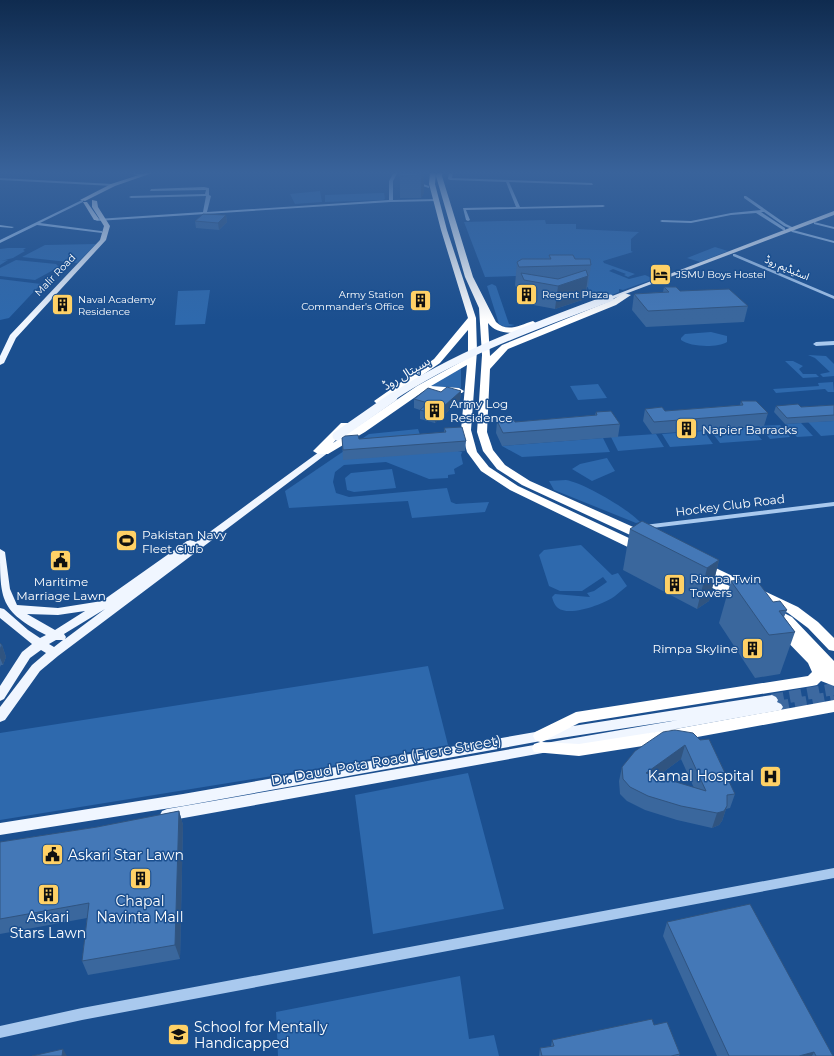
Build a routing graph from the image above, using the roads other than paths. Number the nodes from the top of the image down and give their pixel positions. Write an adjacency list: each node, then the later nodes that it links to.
1 (41, 221): 13 (street)
2 (100, 221): 18 (main road, Malir Road)
3 (102, 221): 30 (main road, Malir Road)
4 (442, 221): 25 (highway)
5 (452, 221): 24 (highway)
6 (670, 221): 7 (street)
7 (695, 221)
8 (774, 221): 17 (street)
9 (779, 221): 17 (street)
10 (813, 221): 17 (main road, ہسپتال روڈ)
11 (820, 221): 12 (main road, ہسپتال روڈ)
12 (815, 223): 16 (street); 17 (main road, ہسپتال روڈ)
13 (36, 224): 18 (street); 19 (street)
14 (0, 226): 15 (street)
15 (12, 227)
16 (834, 228)
17 (790, 230): 20 (street); 21 (main road, ہسپتال روڈ); 22 (main road, ہسپتال روڈ)
18 (101, 232): 28 (main road, Malir Road)
19 (0, 242)
20 (834, 242)
21 (734, 255): 22 (main road, ہسپتال روڈ); 23 (street, اسٹیڈیم روڈ)
22 (625, 294): 24 (highway); 33 (highway); 36 (main road, ہسپتال روڈ, bridge)
23 (834, 298)
24 (483, 308): 33 (highway)
25 (472, 318): 29 (highway); 31 (highway)
26 (834, 343): 27 (street)
27 (816, 344)
28 (0, 352)
29 (472, 359): 32 (highway); 35 (highway)
30 (0, 363)
31 (434, 363): 32 (highway); 36 (highway)
32 (457, 366): 34 (highway)
33 (484, 370): 37 (highway)
34 (420, 388): 35 (highway); 36 (highway)
35 (470, 392): 37 (highway)
36 (321, 451): 41 (main road, ہسپتال روڈ); 45 (main road, ہسپتال روڈ)
37 (520, 486): 39 (highway); 39 (highway)
38 (834, 504): 39 (street, Hockey Club Road)
39 (628, 528)
40 (0, 552): 42 (main road)
41 (109, 602): 42 (main road); 44 (main road, ہسپتال روڈ)
42 (14, 609): 44 (main road)
43 (0, 612): 46 (main road)
44 (55, 634): 45 (main road); 46 (main road, ہسپتال روڈ)
45 (71, 641): 48 (main road, ہسپتال روڈ)
46 (40, 644): 48 (main road); 51 (main road, ہسپتال روڈ)
47 (834, 646): 49 (highway)
48 (54, 653): 54 (main road, ہسپتال روڈ)
49 (827, 672): 50 (highway); 55 (highway)
50 (834, 682)
51 (0, 696)
52 (775, 703): 55 (main road, Dr. Daud Pota Road (Frere Street))
53 (834, 706): 55 (highway)
54 (0, 717)
55 (541, 742): 56 (main road, Dr. Daud Pota Road (Frere Street))
56 (183, 806): 57 (main road, Dr. Daud Pota Road (Frere Street)); 58 (main road, Dr. Daud Pota Road (Frere Street))
57 (130, 822)
58 (0, 829)
59 (834, 873): 60 (street)
60 (0, 1032)

